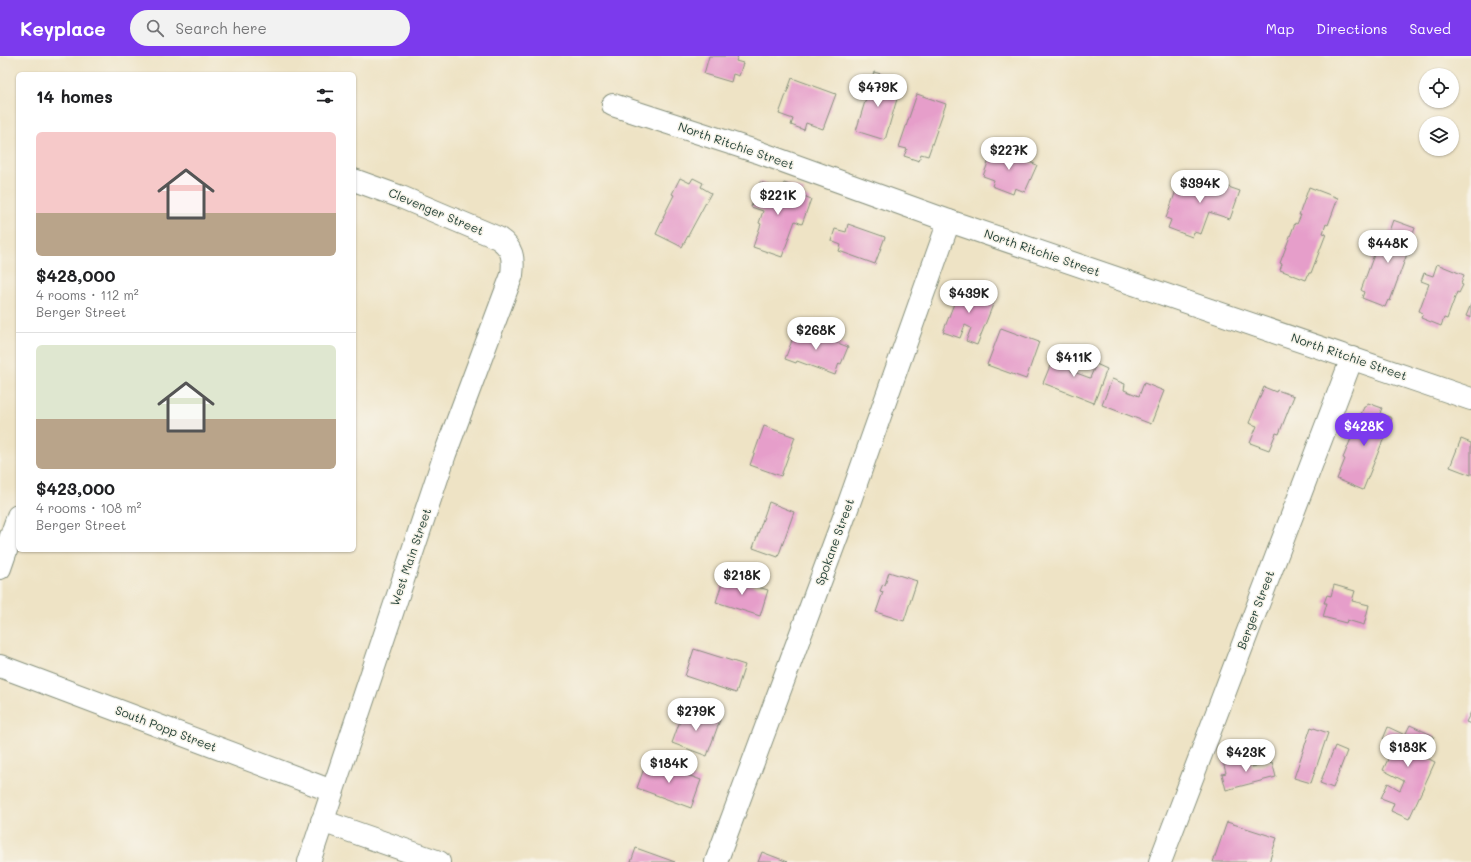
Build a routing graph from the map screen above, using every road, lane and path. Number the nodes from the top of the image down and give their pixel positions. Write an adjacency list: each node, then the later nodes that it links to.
1 (613, 105): 3 (street, North Ritchie Street)
2 (356, 181): 4 (street, Clevenger Street)
3 (949, 221): 5 (street, North Ritchie Street); 14 (street, Spokane Street)
4 (511, 253): 10 (street, West Main Street)
5 (1352, 358): 6 (street, North Ritchie Street); 15 (street, Berger Street)
6 (1471, 399)
7 (16, 522): 8 (street)
8 (0, 568)
9 (0, 666): 10 (street, South Popp Street)
10 (332, 791): 11 (street, West Main Street)
11 (322, 821): 12 (street, West Main Street); 13 (street)
12 (309, 862)
13 (439, 862)
14 (716, 862)
15 (1160, 862)

